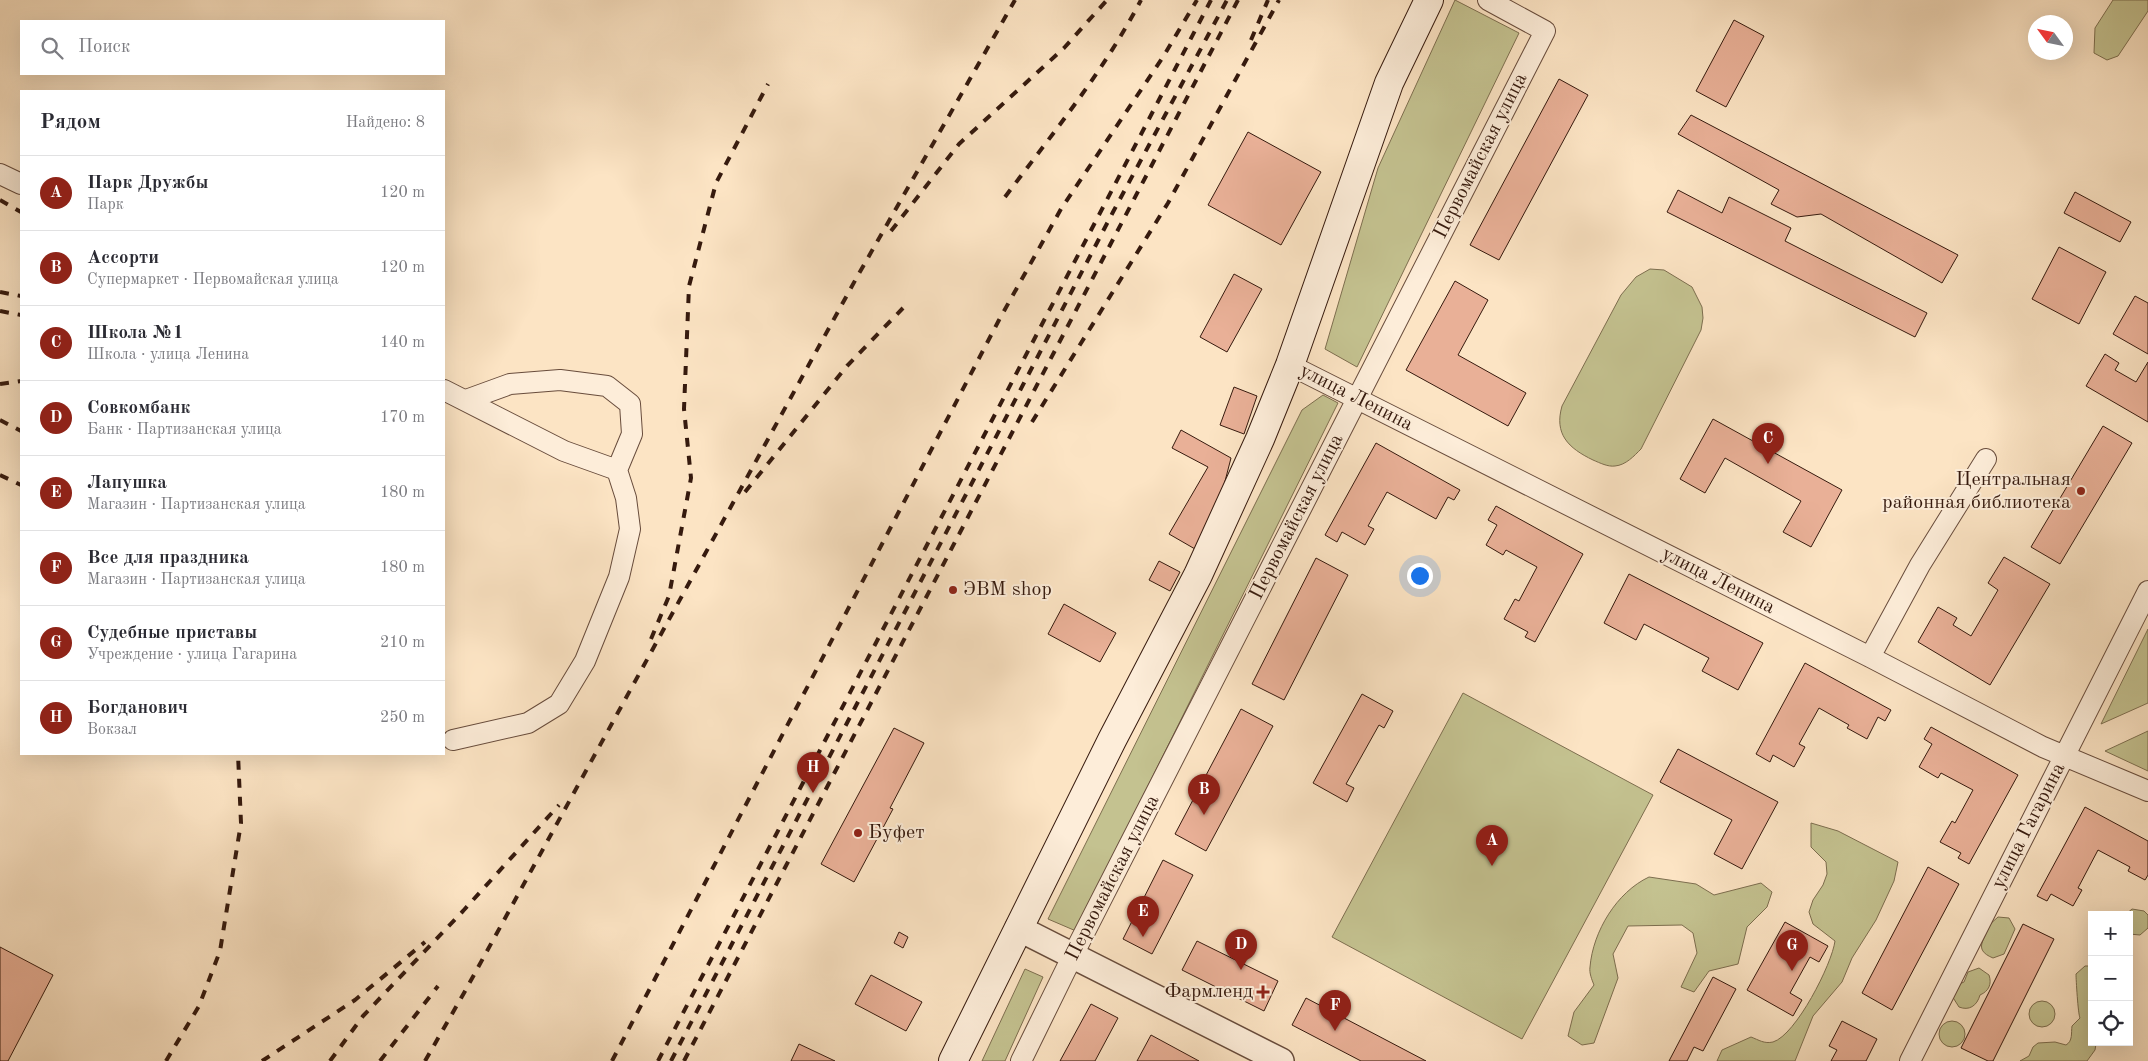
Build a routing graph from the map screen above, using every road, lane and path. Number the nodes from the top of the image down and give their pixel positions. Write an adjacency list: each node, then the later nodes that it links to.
1 (1429, 0): 5 (main road)
2 (1488, 0): 7 (street, Первомайская улица)
3 (0, 174): 4 (street)
4 (20, 184)
5 (1290, 365): 7 (street, улица Ленина); 16 (main road)
6 (445, 390): 8 (street)
7 (1358, 399): 12 (street, улица Ленина); 17 (street, Первомайская улица)
8 (466, 400): 10 (street); 10 (street)
9 (1986, 459): 12 (street)
10 (618, 470): 13 (street)
11 (2148, 591): 14 (street, улица Гагарина)
12 (1870, 657): 14 (street, улица Ленина)
13 (453, 740)
14 (2065, 757): 15 (street, улица Ленина); 21 (street, улица Гагарина)
15 (2148, 792)
16 (1018, 928): 17 (street); 18 (main road)
17 (1073, 955): 19 (street, Первомайская улица); 20 (street)
18 (953, 1061)
19 (1022, 1061)
20 (1281, 1061)
21 (1910, 1061)

